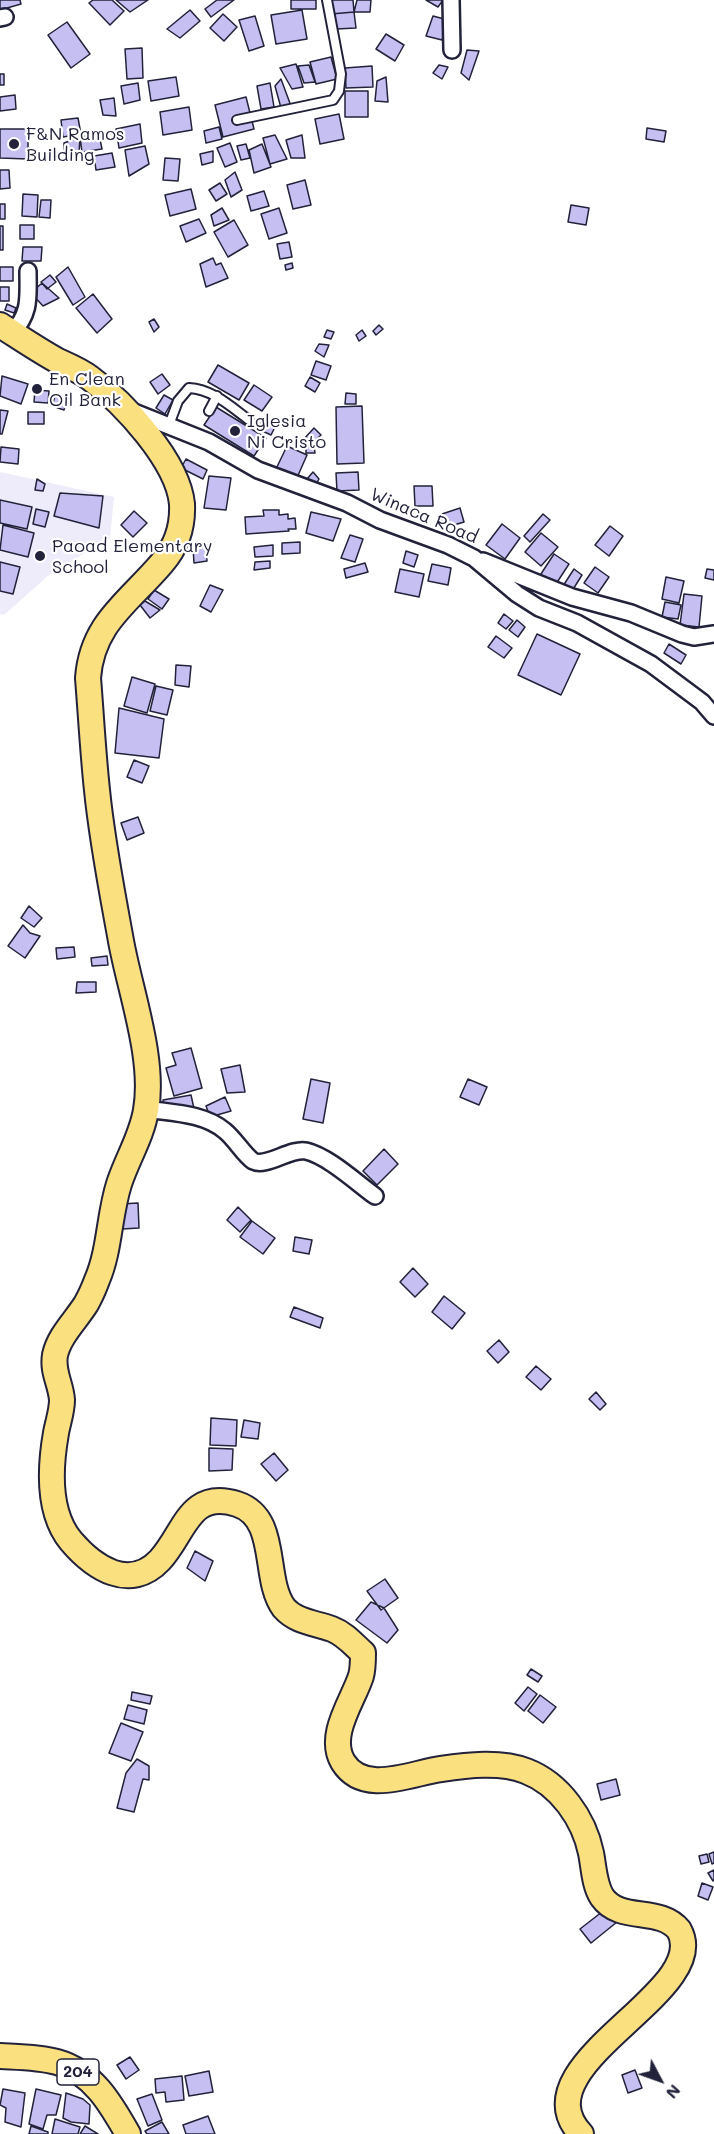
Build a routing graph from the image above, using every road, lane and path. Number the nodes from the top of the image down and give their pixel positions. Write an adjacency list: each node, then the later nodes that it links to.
1 (327, 0): 4 (lane)
2 (451, 0): 3 (street)
3 (452, 50)
4 (237, 120)
5 (28, 271): 6 (street)
6 (6, 329): 8 (main road)
7 (217, 396): 9 (lane); 10 (lane); 11 (lane)
8 (127, 409): 11 (street, Winaca Road); 15 (main road)
9 (208, 411)
10 (249, 420)
11 (169, 425): 12 (street, Winaca Road)
12 (474, 558): 13 (street); 14 (street, Winaca Road)
13 (714, 634)
14 (714, 716)
15 (146, 1109): 16 (street); 19 (main road)
16 (375, 1196)
17 (0, 2056): 18 (main road, 204)
18 (128, 2134)
19 (581, 2134)

